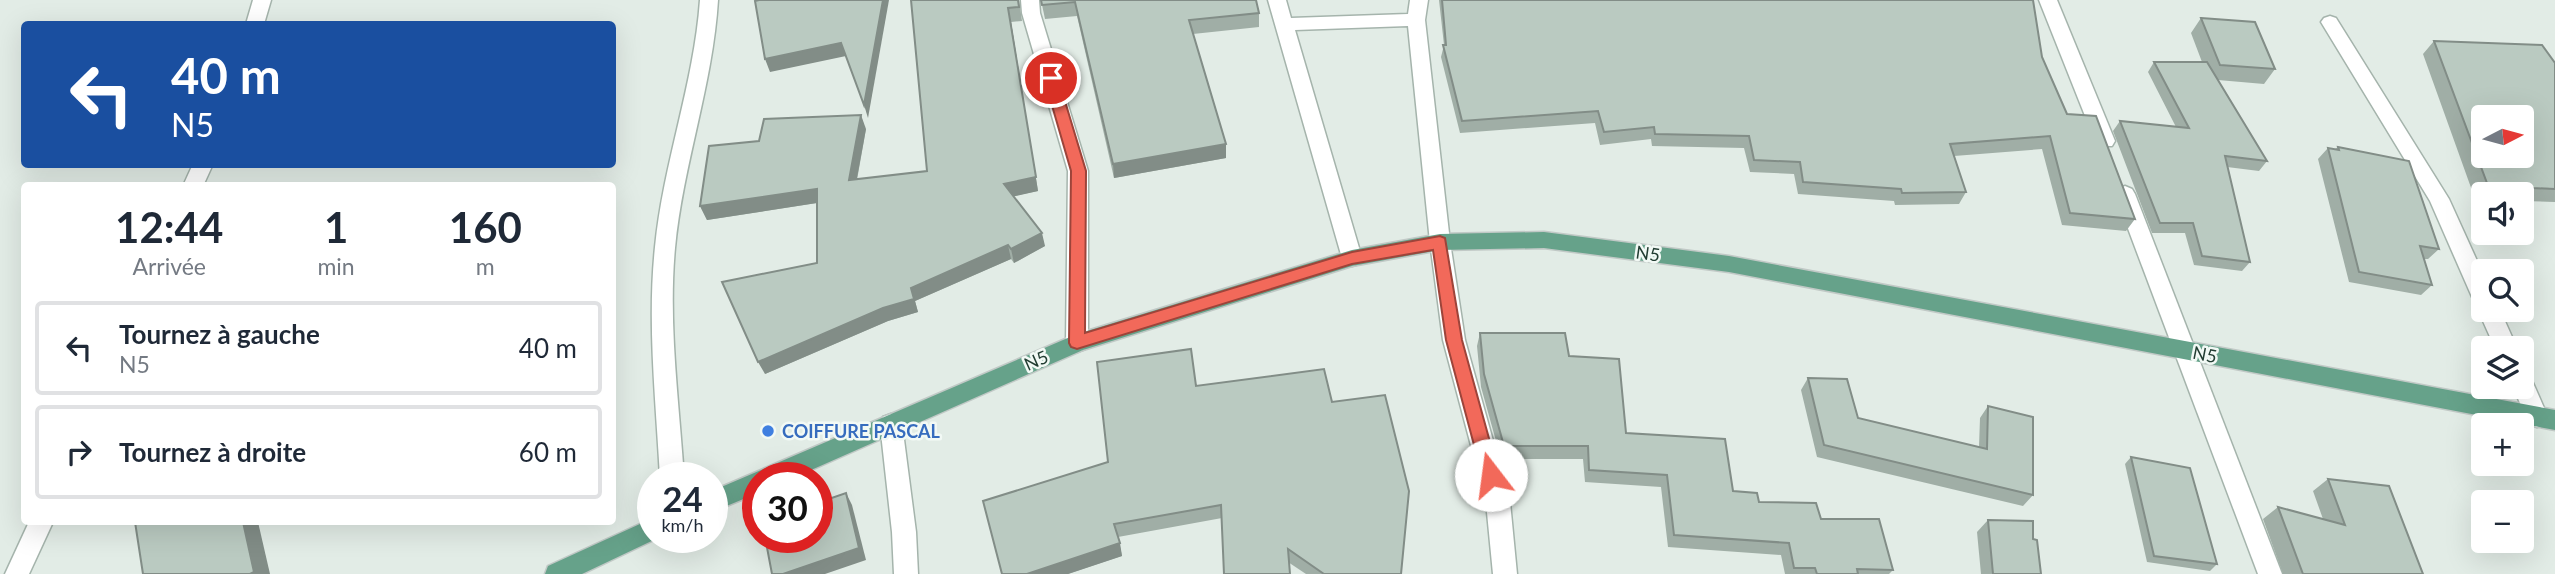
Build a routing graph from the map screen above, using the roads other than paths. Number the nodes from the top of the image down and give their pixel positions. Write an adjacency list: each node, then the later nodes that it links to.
1 (262, 0): 8 (street)
2 (709, 0): 19 (street)
3 (1030, 0): 14 (street)
4 (1277, 0): 10 (street)
5 (1419, 0): 7 (street)
6 (2048, 0): 15 (street)
7 (1416, 20): 10 (street); 11 (street)
8 (256, 21)
9 (2330, 22): 13 (street)
10 (1284, 24): 12 (street)
11 (1440, 242): 12 (main road, N5 / N5); 15 (main road, N5 / N5); 26 (street)
12 (1352, 258): 14 (main road, N5 / N5)
13 (2471, 270)
14 (1077, 343): 18 (main road, N5 / N5)
15 (2184, 350): 17 (main road, N5 / N5); 27 (street)
16 (2533, 399): 17 (street)
17 (2546, 418)
18 (891, 424): 20 (main road, N5 / N5); 25 (street)
19 (671, 462)
20 (804, 462)
21 (40, 525): 23 (street)
22 (637, 536): 24 (main road)
23 (17, 574)
24 (557, 574)
25 (906, 574)
26 (1506, 574)
27 (2270, 574)

